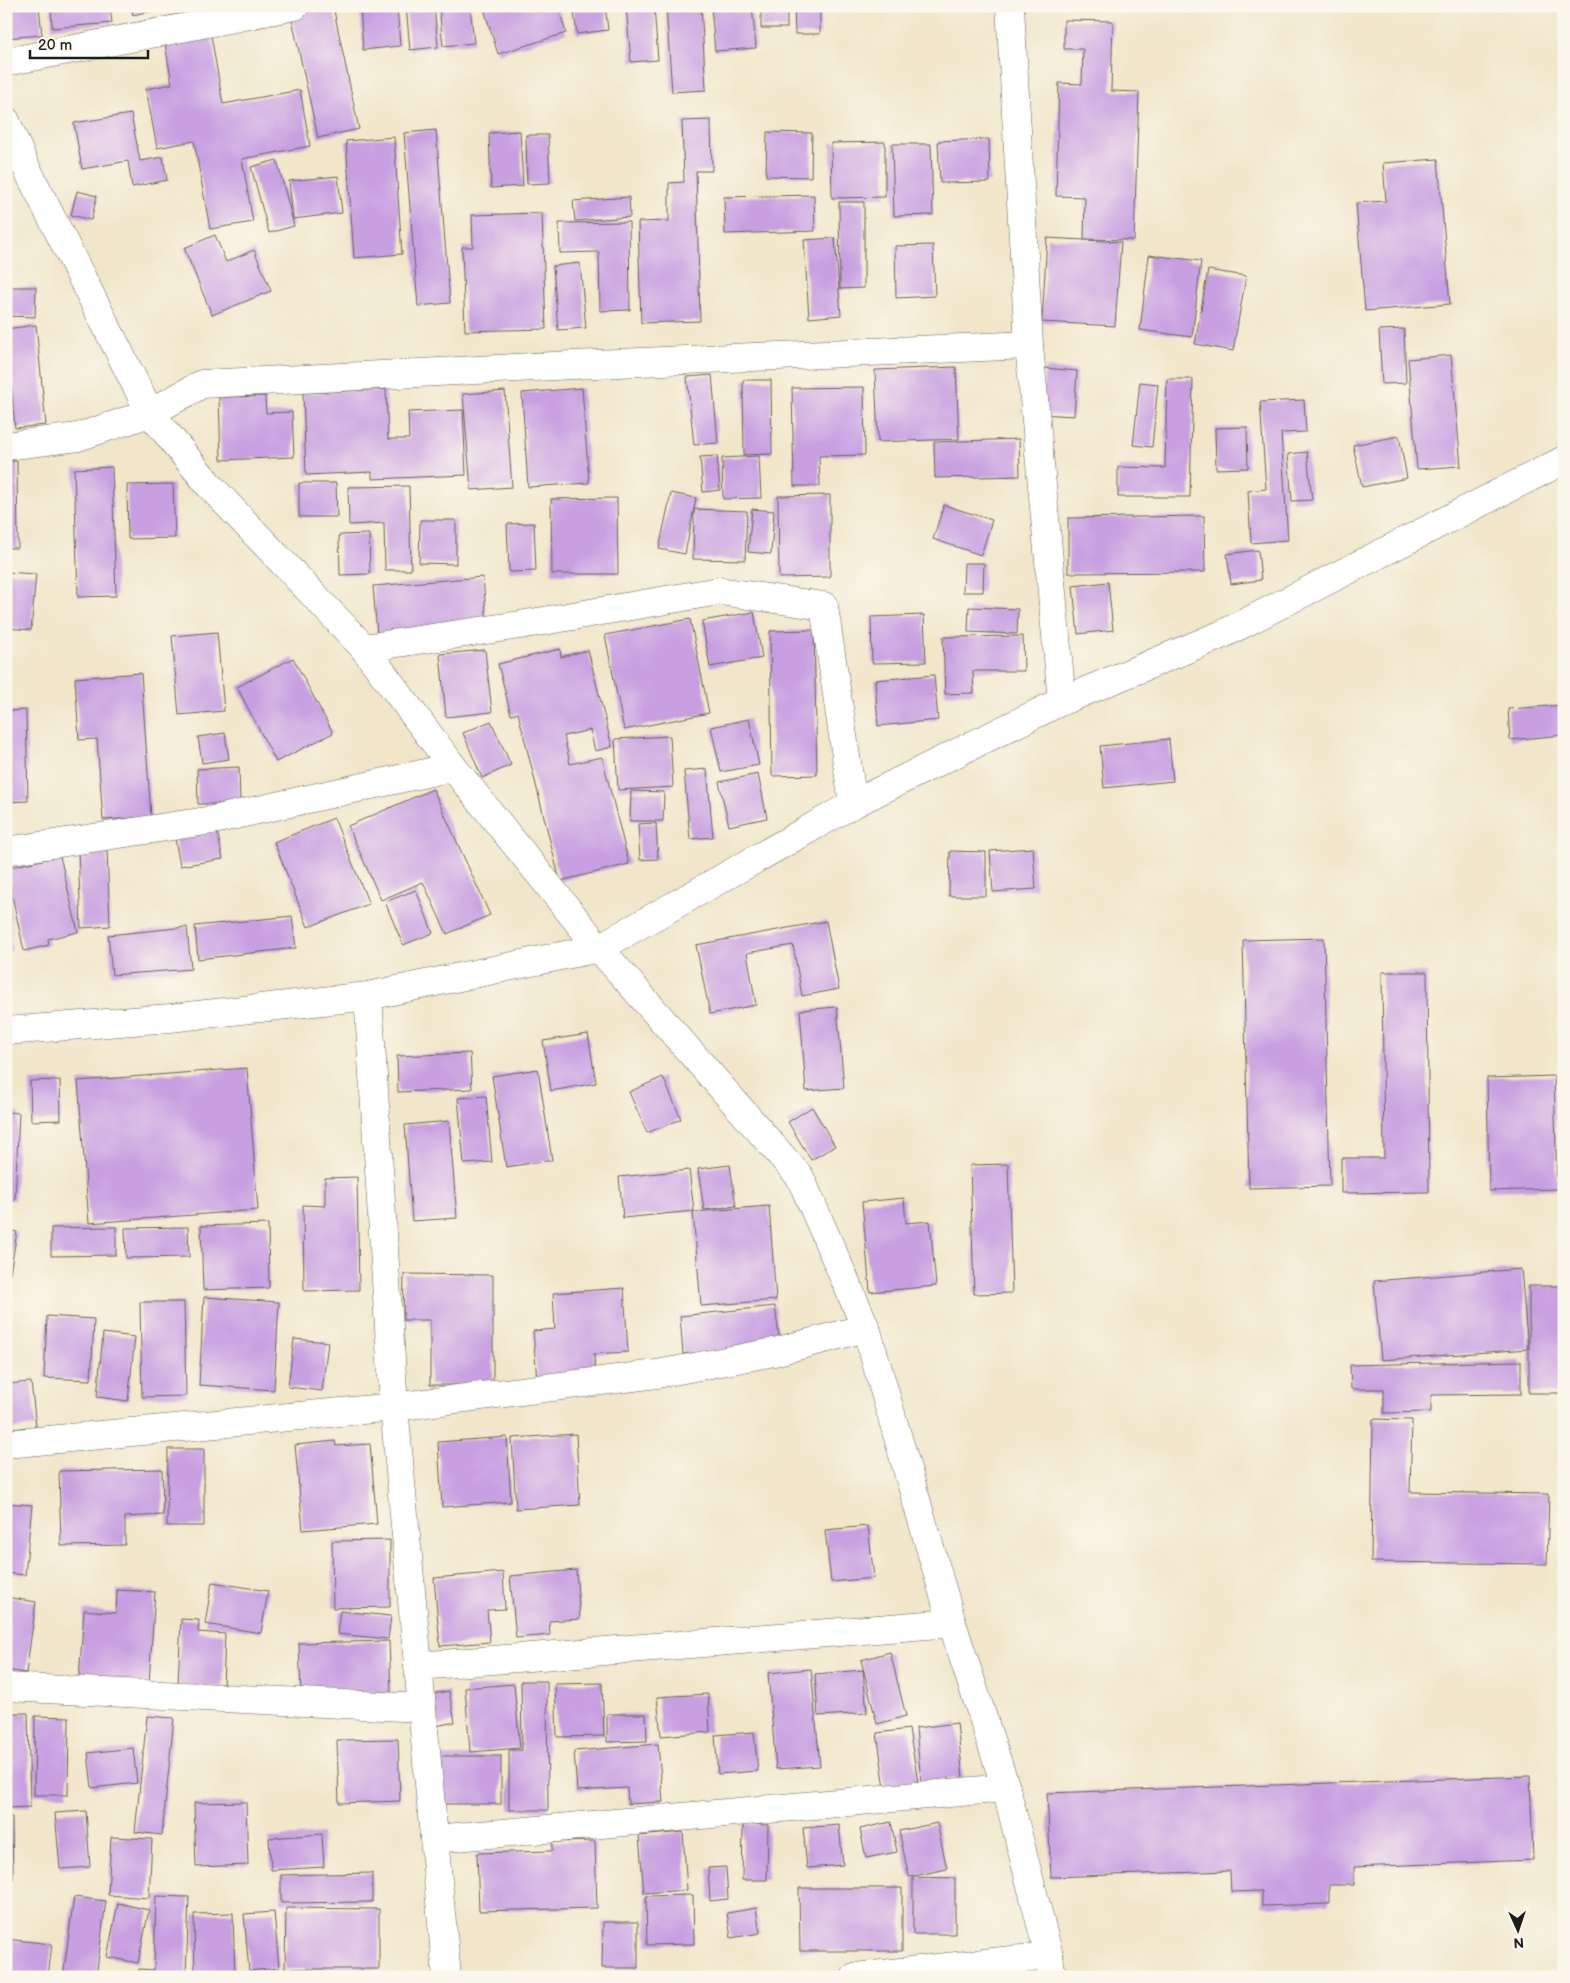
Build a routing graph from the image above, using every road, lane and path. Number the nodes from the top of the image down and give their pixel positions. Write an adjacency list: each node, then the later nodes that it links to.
1 (295, 6): 3 (street)
2 (1010, 6): 6 (street)
3 (6, 62)
4 (6, 121): 5 (street)
5 (15, 162): 7 (street)
6 (1029, 345): 7 (street); 11 (street)
7 (150, 413): 8 (street); 10 (street)
8 (6, 446)
9 (1564, 460): 11 (street)
10 (364, 648): 12 (street); 13 (street)
11 (1062, 701): 13 (street)
12 (453, 767): 14 (street); 15 (street)
13 (853, 804): 15 (street)
14 (6, 851)
15 (599, 948): 16 (street); 18 (street)
16 (368, 996): 17 (street); 19 (street)
17 (6, 1031)
18 (866, 1328): 19 (street); 21 (street)
19 (394, 1408): 20 (street); 22 (street)
20 (6, 1444)
21 (952, 1623): 22 (street); 25 (street)
22 (418, 1666): 24 (street)
23 (6, 1687): 24 (street)
24 (422, 1708): 26 (street)
25 (1006, 1788): 26 (street); 27 (street)
26 (434, 1839): 28 (street)
27 (1051, 1966): 29 (street)
28 (446, 1977)
29 (855, 1977)

